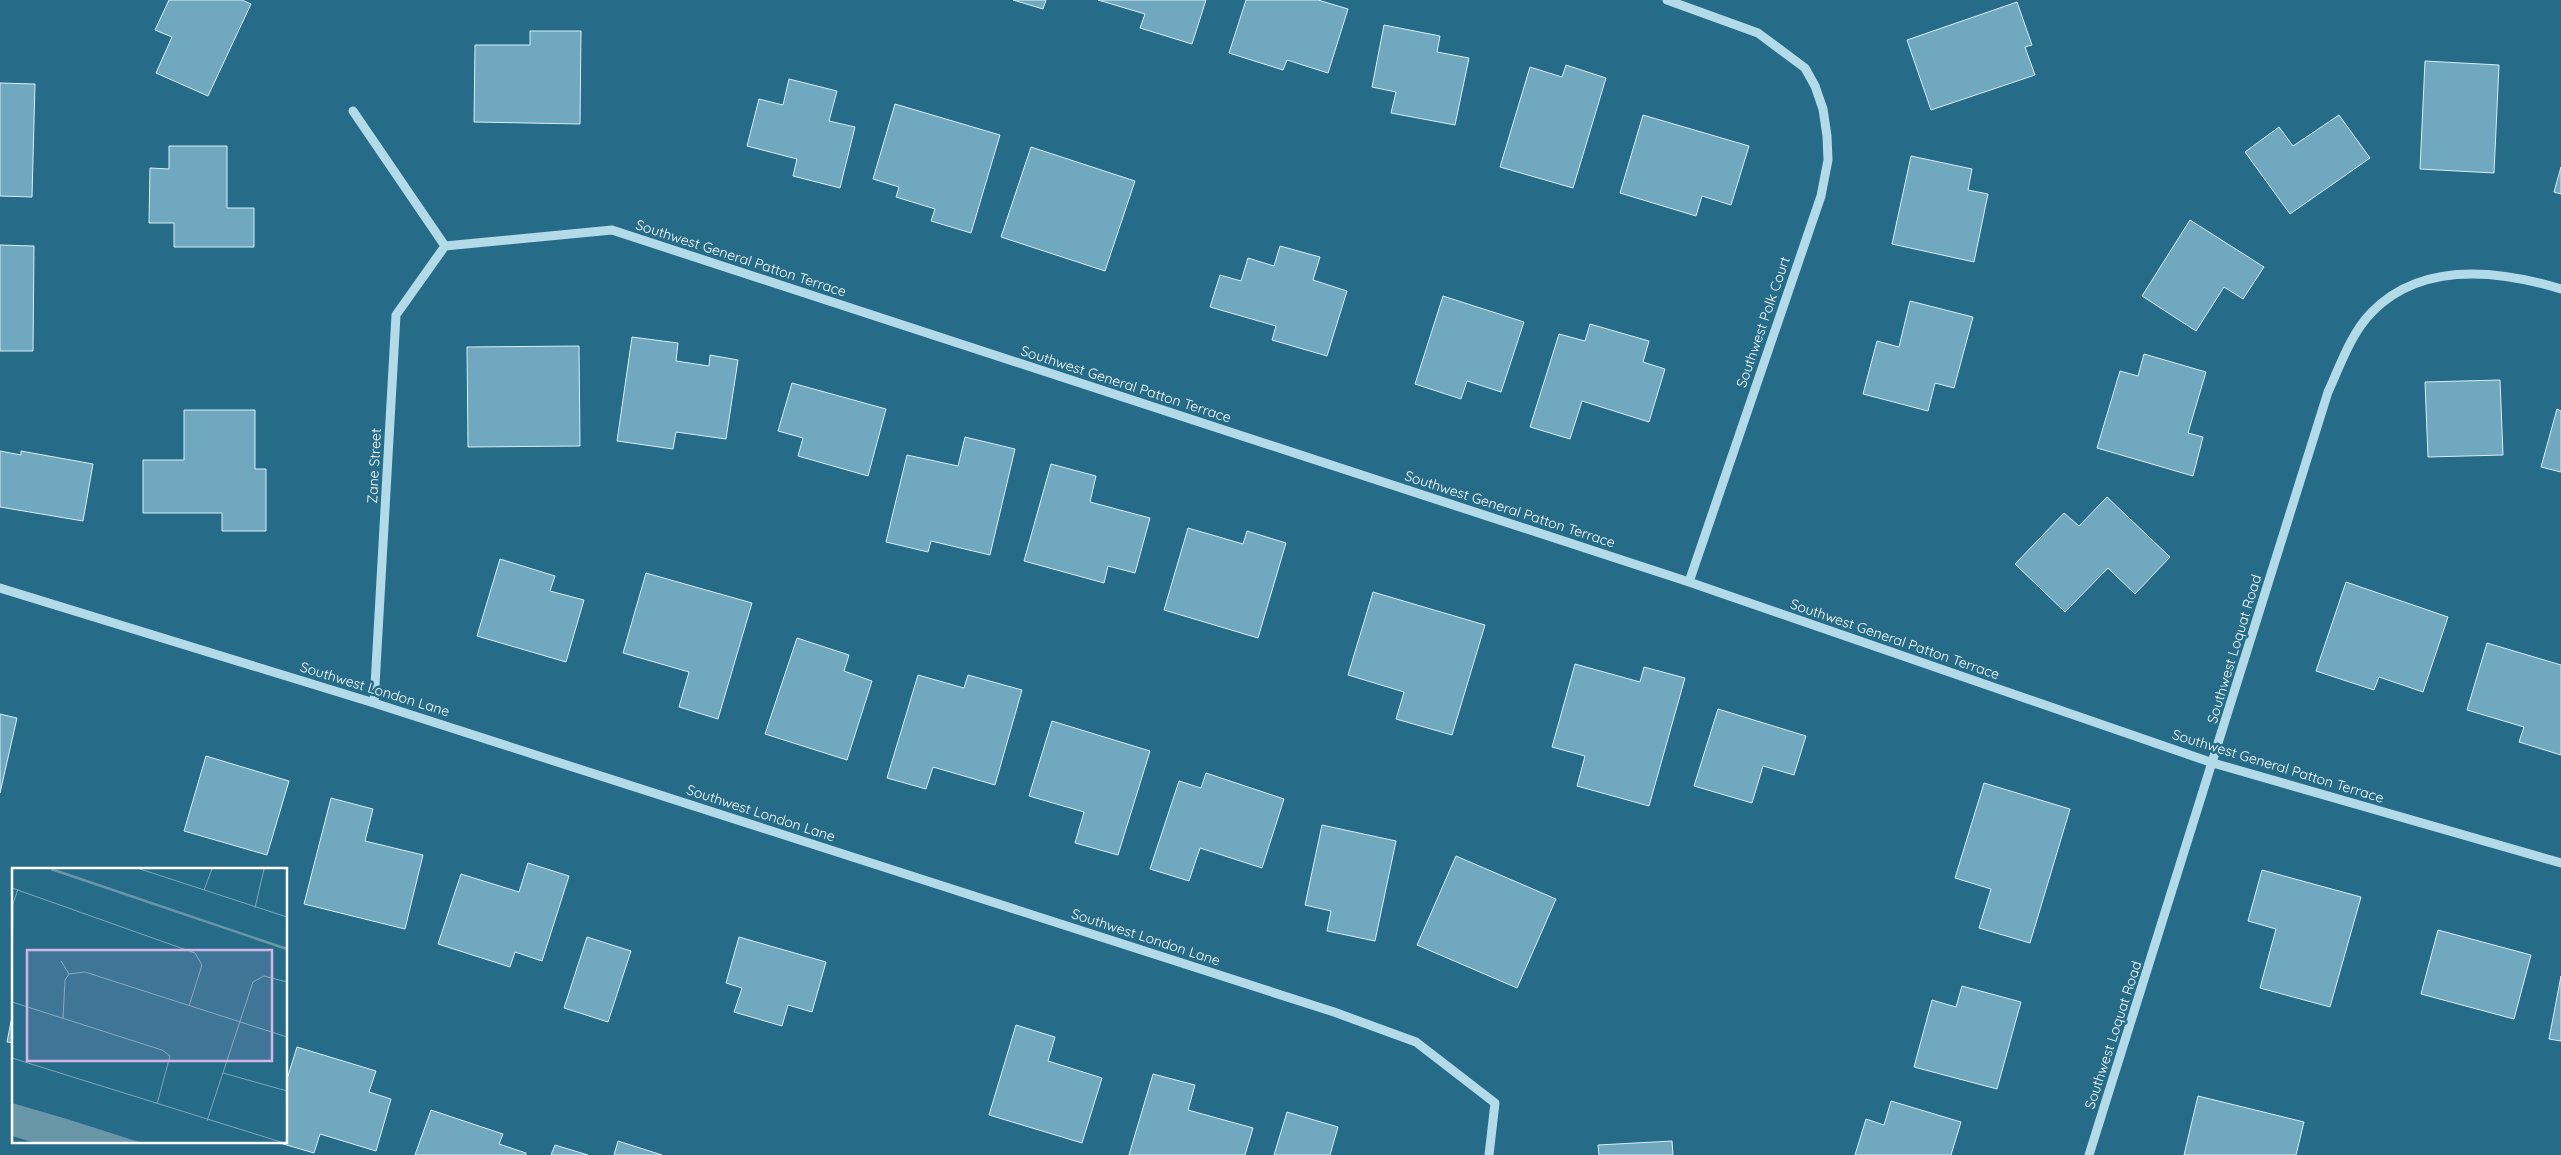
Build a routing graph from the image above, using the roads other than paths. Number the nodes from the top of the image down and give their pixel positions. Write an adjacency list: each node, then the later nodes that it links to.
1 (1667, 0): 5 (street, Southwest Polk Court)
2 (353, 111): 3 (street)
3 (445, 246): 5 (street, Southwest General Patton Terrace); 7 (street, Zane Street)
4 (2561, 289): 8 (street, Southwest Loquat Road)
5 (1689, 582): 8 (street, Southwest General Patton Terrace)
6 (0, 588): 7 (street, Southwest London Lane)
7 (374, 703): 10 (street, Southwest London Lane)
8 (2213, 763): 9 (street, Southwest General Patton Terrace); 11 (street, Southwest Loquat Road)
9 (2561, 863)
10 (1489, 1155)
11 (2089, 1155)

